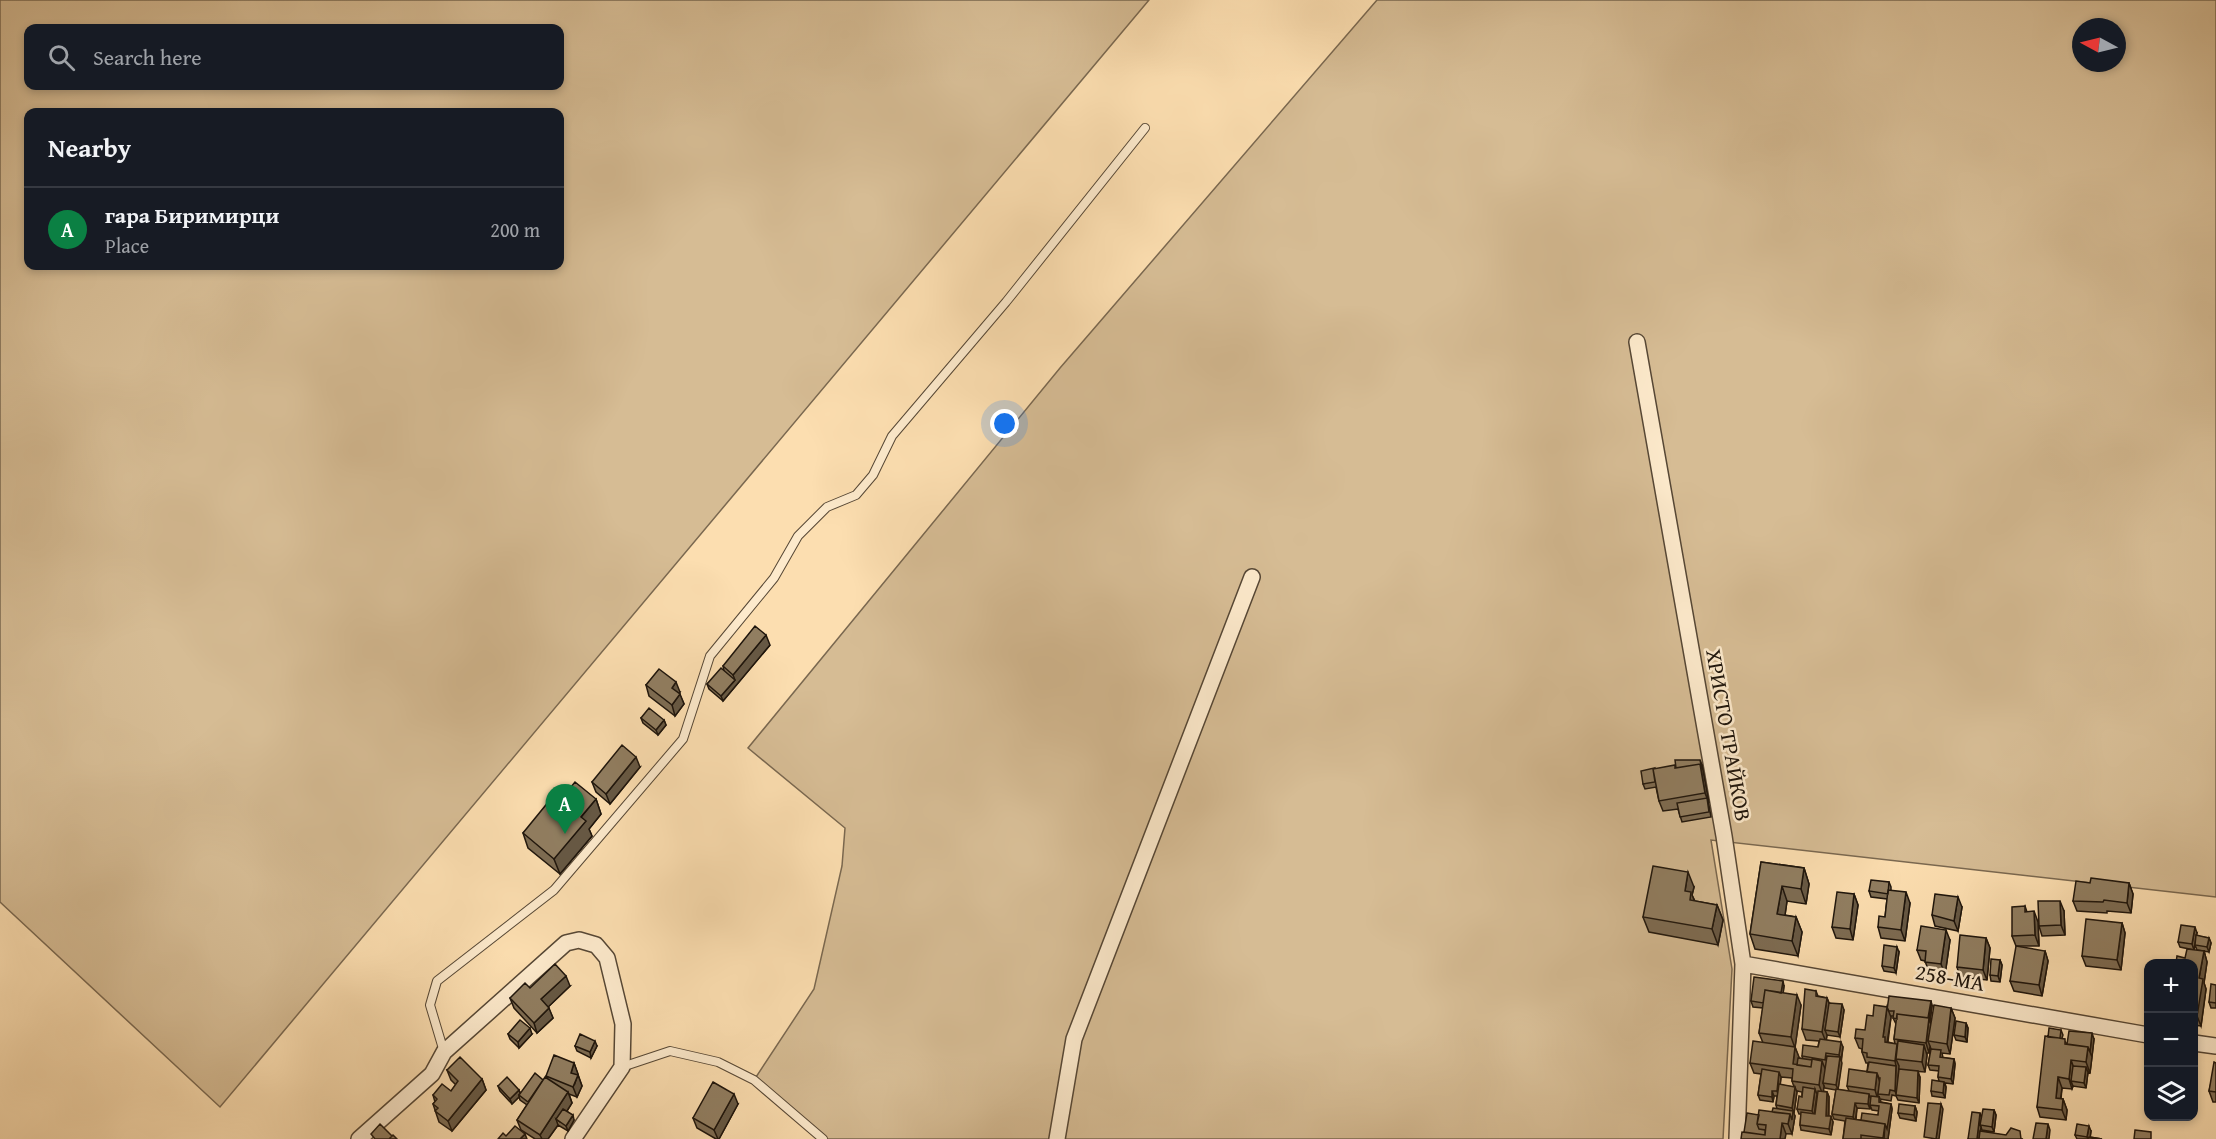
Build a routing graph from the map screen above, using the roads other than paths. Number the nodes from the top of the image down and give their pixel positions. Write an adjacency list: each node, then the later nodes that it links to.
1 (1145, 128): 8 (lane)
2 (1637, 342): 4 (street, ХРИСТО ТРАЙКОВ)
3 (1252, 577): 13 (street)
4 (1743, 964): 5 (street, 258-МА); 14 (street, ХРИСТО ТРАЙКОВ)
5 (2144, 1034)
6 (2198, 1043): 7 (street)
7 (2216, 1046)
8 (444, 1052): 9 (street); 10 (street)
9 (622, 1067): 11 (street); 12 (lane)
10 (359, 1139)
11 (573, 1139)
12 (823, 1139)
13 (1056, 1139)
14 (1737, 1139)

